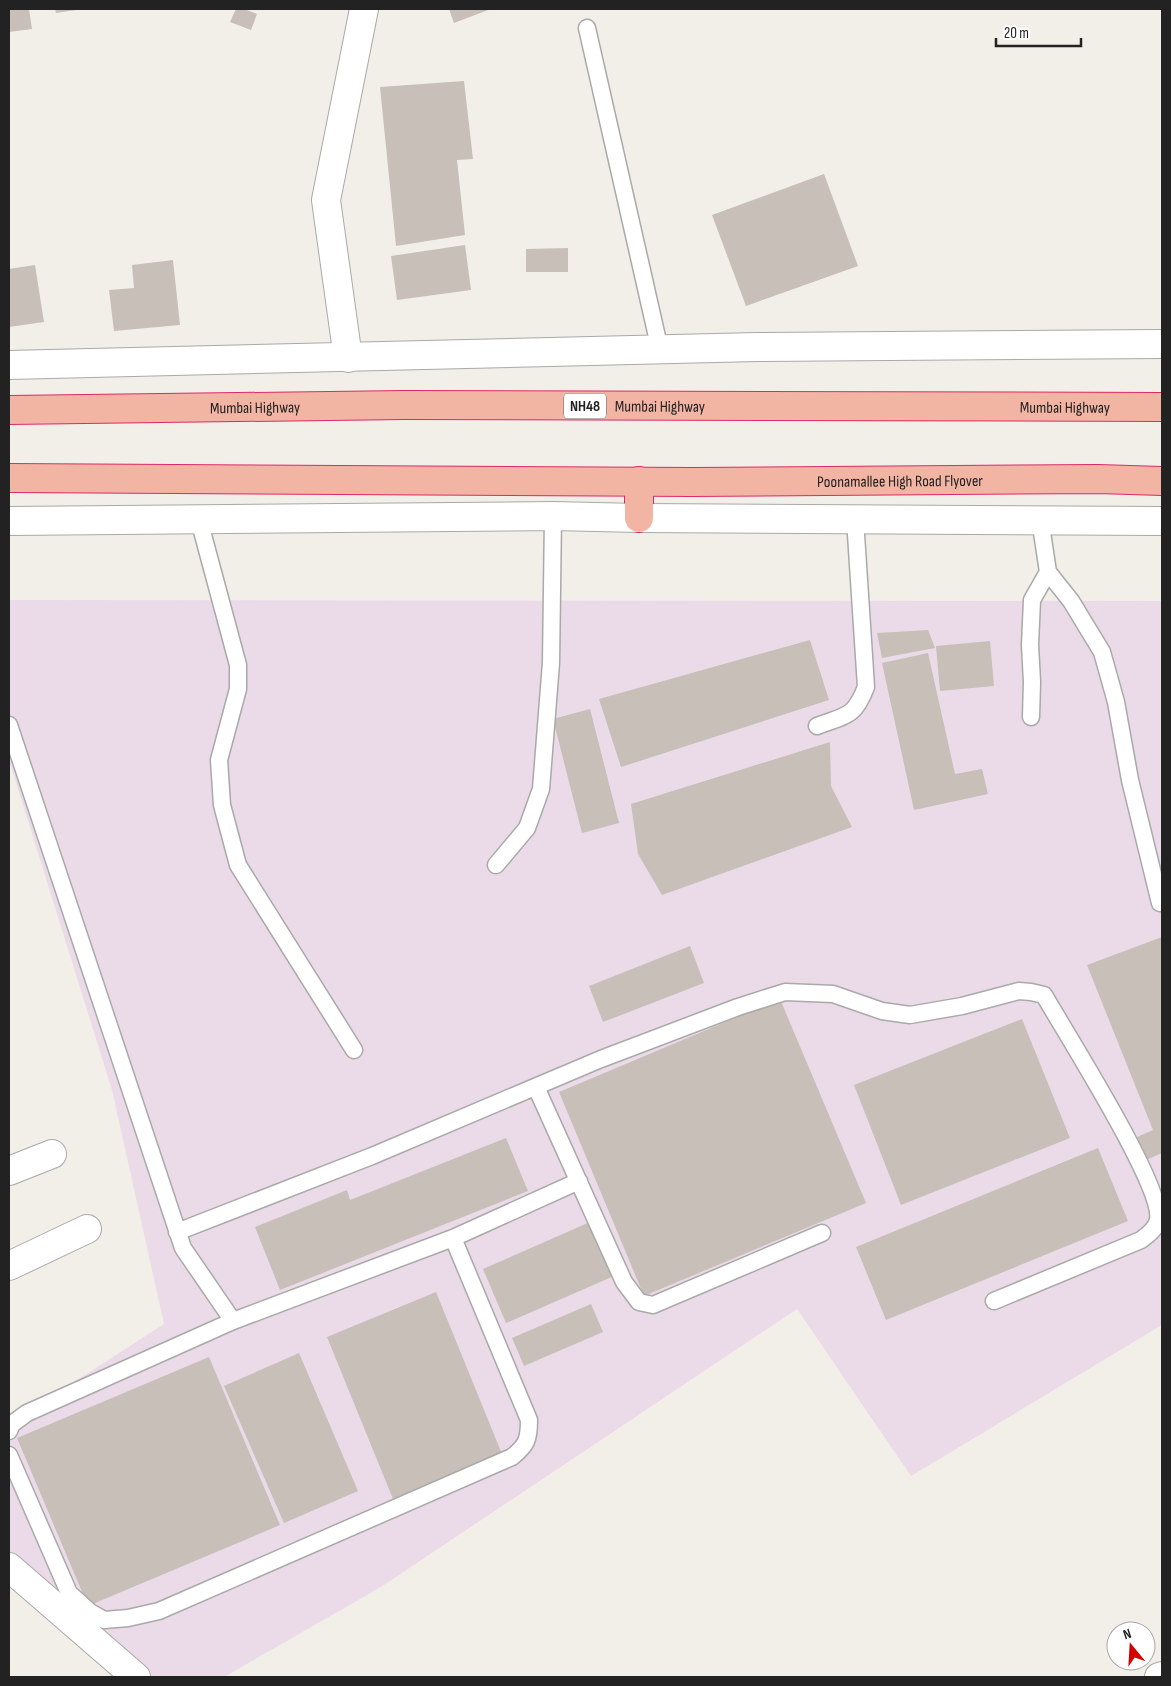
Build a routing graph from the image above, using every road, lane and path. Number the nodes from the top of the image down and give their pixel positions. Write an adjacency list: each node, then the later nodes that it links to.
1 (364, 9): 5 (street)
2 (587, 28): 4 (lane)
3 (1162, 344): 4 (street)
4 (660, 350): 5 (street)
5 (348, 358): 6 (street)
6 (9, 365)
7 (1162, 407): 8 (highway, Mumbai Highway / NH48)
8 (9, 410)
9 (9, 478): 10 (highway)
10 (639, 481): 11 (highway, Poonamallee High Road Flyover); 13 (highway)
11 (1162, 481)
12 (552, 516): 13 (street); 15 (street); 23 (lane)
13 (639, 518): 14 (street)
14 (854, 519): 16 (street); 22 (lane)
15 (199, 520): 17 (street); 25 (lane)
16 (1040, 520): 18 (street); 19 (lane)
17 (9, 521)
18 (1162, 521)
19 (1048, 572): 20 (lane); 24 (lane)
20 (1031, 717)
21 (9, 725): 31 (lane)
22 (817, 726)
23 (496, 865)
24 (1160, 903)
25 (354, 1050)
26 (536, 1087): 29 (lane); 31 (lane); 35 (lane)
27 (52, 1154): 28 (street)
28 (9, 1171)
29 (579, 1181): 32 (lane); 33 (lane)
30 (87, 1229): 34 (street)
31 (177, 1232): 36 (lane)
32 (822, 1233)
33 (453, 1238): 36 (lane); 39 (lane)
34 (9, 1266)
35 (994, 1301)
36 (233, 1322): 37 (lane)
37 (9, 1431)
38 (9, 1455): 39 (lane)
39 (15, 1487)
40 (9, 1567): 41 (street)
41 (136, 1677)

